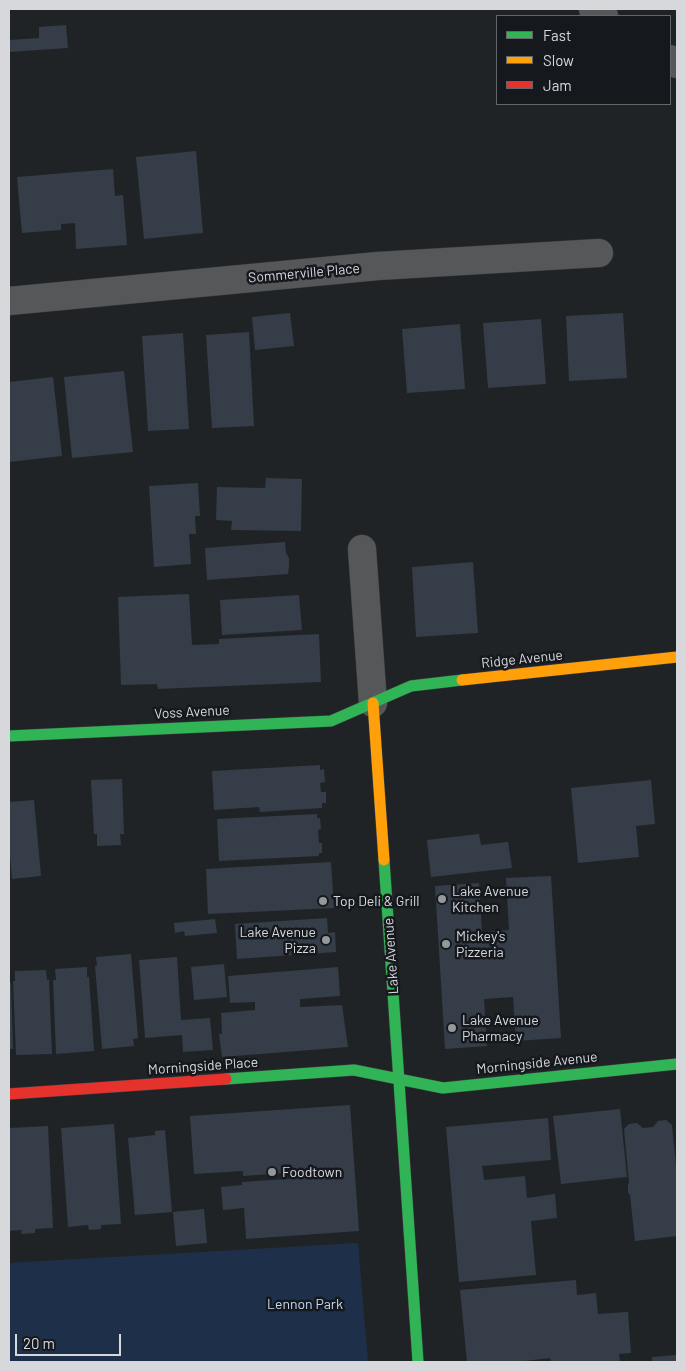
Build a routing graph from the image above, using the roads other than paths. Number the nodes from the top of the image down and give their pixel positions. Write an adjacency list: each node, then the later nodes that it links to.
1 (599, 253): 2 (street, Sommerville Place)
2 (9, 301)
3 (362, 549): 5 (street, Lake Avenue)
4 (677, 657): 5 (street, Ridge Avenue)
5 (373, 703): 6 (street, Voss Avenue); 8 (street, Lake Avenue)
6 (9, 736)
7 (677, 1064): 8 (street, Morningside Avenue)
8 (400, 1080): 9 (street, Morningside Place); 10 (street, Lake Avenue)
9 (9, 1094)
10 (418, 1362)

